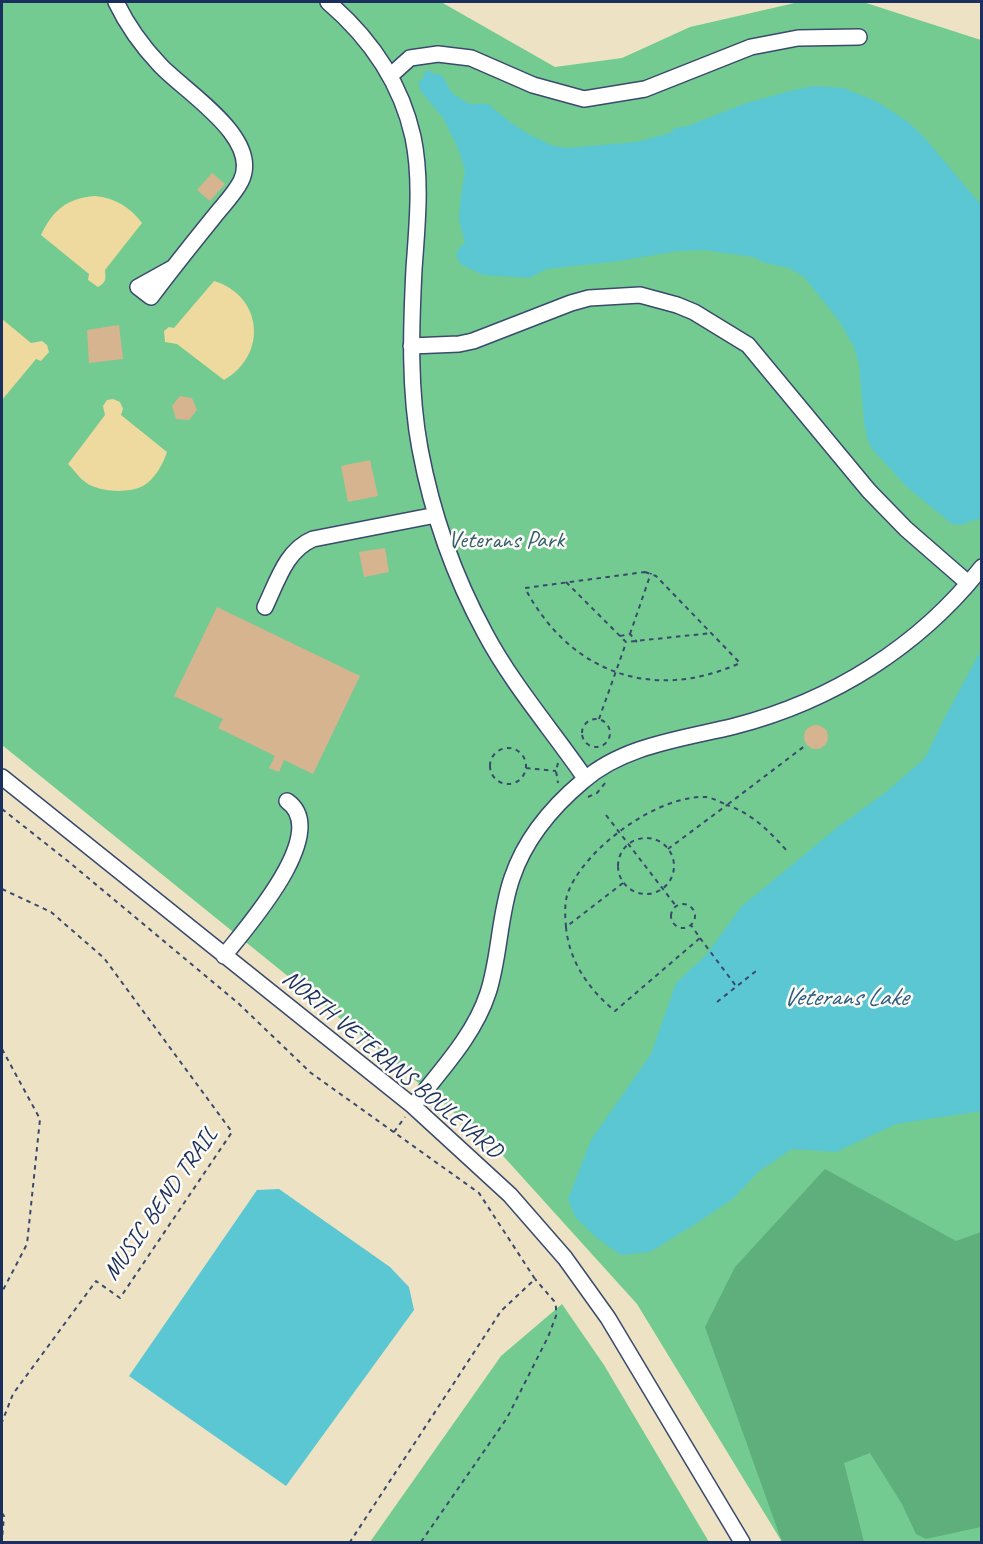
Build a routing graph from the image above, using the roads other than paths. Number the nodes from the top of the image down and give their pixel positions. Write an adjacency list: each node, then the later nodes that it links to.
1 (116, 2): 5 (street)
2 (328, 2): 4 (street)
3 (859, 37): 4 (street)
4 (390, 76): 6 (street)
5 (174, 267)
6 (411, 346): 7 (street); 9 (street)
7 (436, 515): 10 (street); 12 (street)
8 (981, 567): 9 (street)
9 (968, 584): 12 (street)
10 (265, 607)
11 (2, 777): 14 (street, NORTH VETERANS BOULEVARD)
12 (585, 778): 15 (street)
13 (286, 801): 14 (street)
14 (224, 956): 15 (street, NORTH VETERANS BOULEVARD)
15 (413, 1106): 16 (street, NORTH VETERANS BOULEVARD)
16 (742, 1542)

